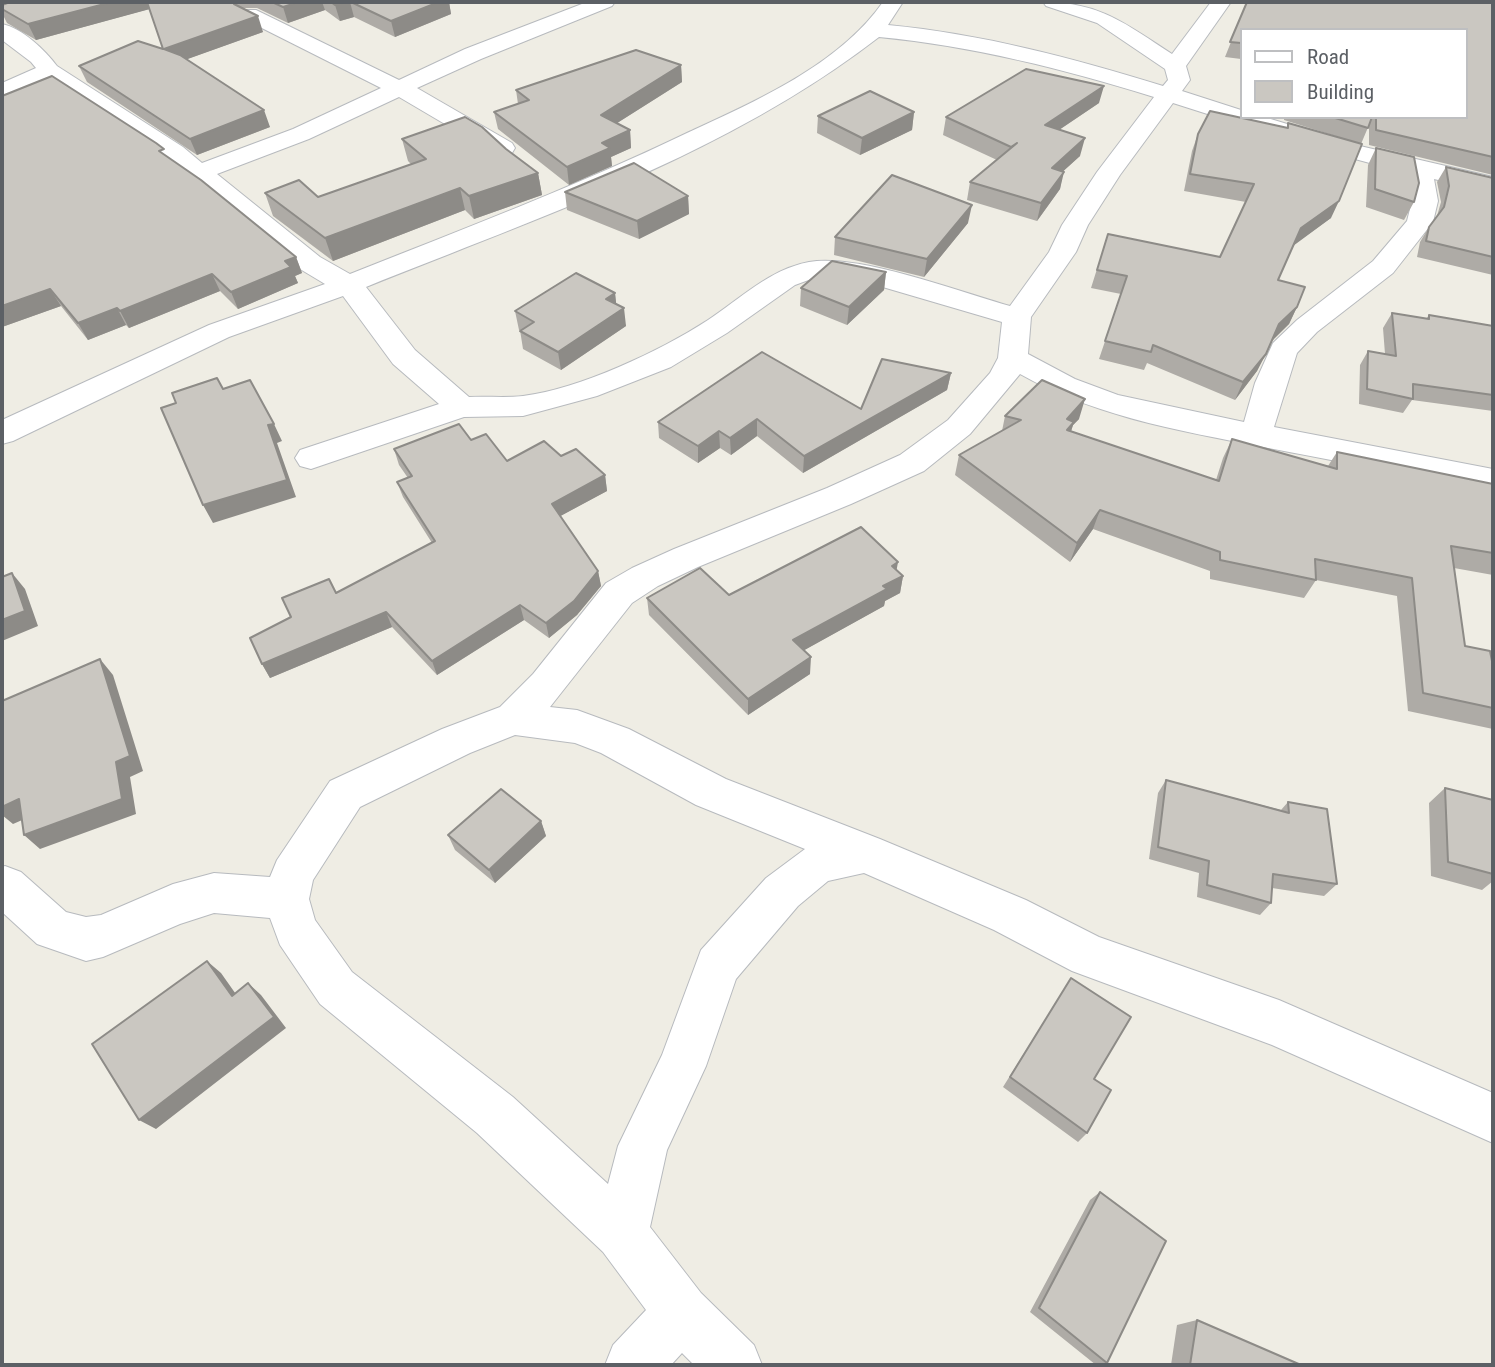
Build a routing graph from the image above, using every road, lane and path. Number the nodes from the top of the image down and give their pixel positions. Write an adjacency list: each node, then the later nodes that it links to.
1 (605, 2): 10 (street)
2 (893, 2): 7 (street)
3 (1053, 2): 8 (street)
4 (1221, 2): 8 (street)
5 (249, 14): 10 (street)
6 (4, 20): 9 (street)
7 (874, 30): 12 (street); 20 (street)
8 (1175, 66): 12 (street)
9 (49, 71): 11 (street); 17 (street)
10 (400, 89): 15 (street); 17 (street)
11 (2, 91)
12 (1168, 95): 13 (street); 22 (street)
13 (1240, 118)
14 (1245, 119): 16 (street)
15 (521, 165)
16 (1419, 168): 19 (street); 26 (street)
17 (200, 173): 21 (street)
18 (543, 181): 20 (street)
19 (1493, 185)
20 (565, 197): 21 (street)
21 (348, 285): 24 (street); 25 (street)
22 (1017, 317): 23 (street); 24 (street)
23 (1013, 358): 26 (street); 29 (street)
24 (462, 407): 27 (street)
25 (2, 433)
26 (1256, 434): 28 (street)
27 (311, 458)
28 (1493, 480)
29 (514, 719): 30 (street); 32 (street)
30 (865, 853): 33 (street); 34 (street)
31 (5, 886): 32 (street)
32 (287, 899): 34 (street)
33 (1493, 1118)
34 (622, 1233): 35 (street)
35 (681, 1313): 36 (street); 37 (street)
36 (633, 1365)
37 (734, 1365)

